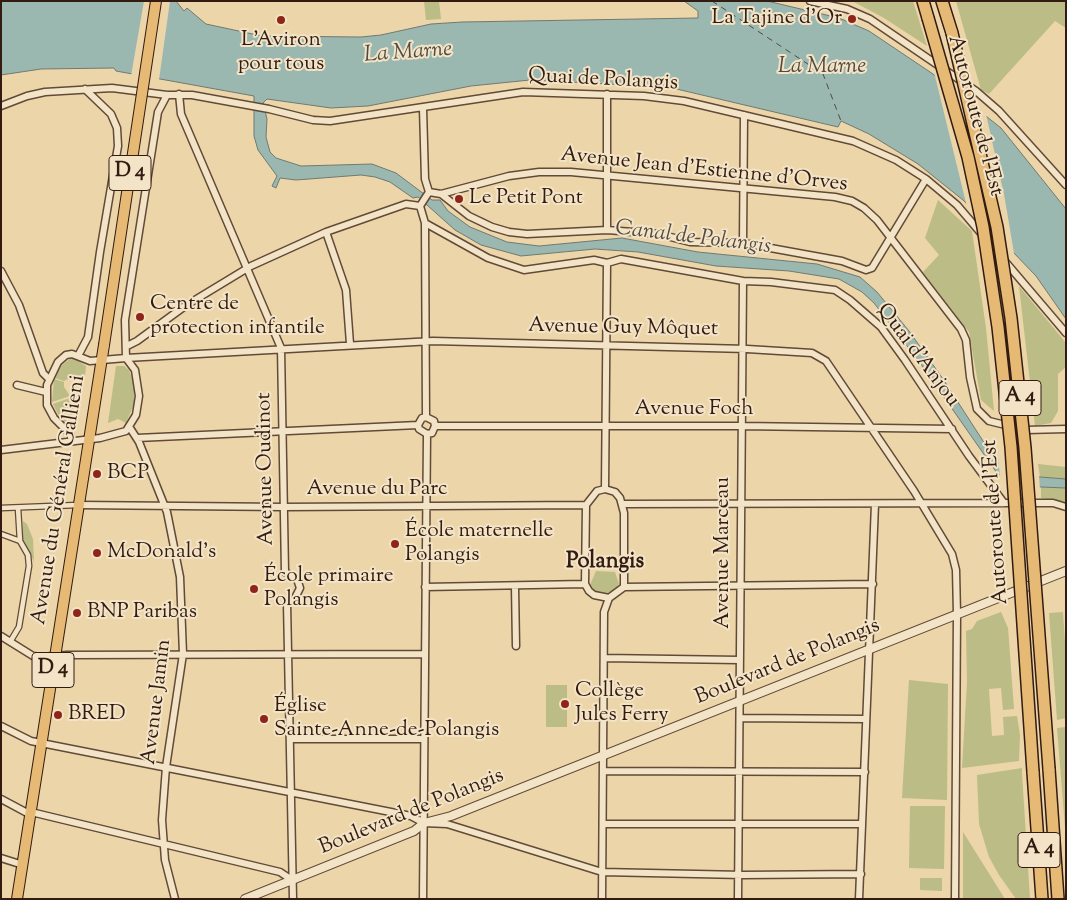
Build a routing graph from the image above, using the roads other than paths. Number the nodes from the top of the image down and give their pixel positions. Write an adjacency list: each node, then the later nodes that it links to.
1 (156, 1): 37 (main road, Avenue du Général Gallieni / D 4, bridge)
2 (810, 1): 14 (street)
3 (923, 1): 126 (highway, Autoroute de l’Est / A 4, bridge)
4 (942, 1): 127 (highway, Autoroute de l’Est / A 4, bridge)
5 (85, 89): 8 (street, Quai de Polangis); 9 (street, Quai de Polangis); 35 (street)
6 (178, 94): 8 (street, Quai de Polangis); 10 (street, Quai de Polangis); 25 (street, Avenue Oudinot)
7 (607, 94): 10 (street, Quai de Polangis); 11 (street, Quai de Polangis); 12 (street)
8 (167, 95): 32 (street)
9 (1, 106)
10 (423, 108): 16 (street)
11 (744, 114): 13 (street, Quai de Polangis); 15 (street)
12 (607, 175): 15 (street, Avenue Jean d'Estienne d'Orves); 17 (street, Avenue Jean d'Estienne d'Orves); 20 (street)
13 (926, 179): 22 (street); 28 (street, Quai de Polangis)
14 (1066, 185)
15 (743, 189): 22 (street, Avenue Jean d'Estienne d'Orves); 23 (street)
16 (429, 192): 17 (street, Avenue Jean d'Estienne d'Orves); 18 (street)
17 (442, 194): 20 (street)
18 (420, 206): 19 (street); 21 (street)
19 (425, 223): 24 (street, Quai d'Anjou); 29 (street)
20 (607, 230): 23 (street)
21 (326, 232): 25 (street); 30 (street)
22 (890, 237): 23 (street); 49 (street, Avenue Jean d'Estienne d'Orves)
23 (743, 244)
24 (607, 262): 27 (street, Quai d'Anjou); 31 (street)
25 (247, 268): 32 (street); 33 (street, Avenue Oudinot)
26 (1, 271): 38 (street)
27 (743, 281): 34 (street, Avenue Marceau); 48 (street, Quai d'Anjou)
28 (1066, 334)
29 (427, 341): 30 (street, Avenue Guy Môquet); 31 (street, Avenue Guy Môquet); 41 (street)
30 (350, 344): 33 (street, Avenue Guy Môquet)
31 (606, 344): 34 (street, Avenue Guy Môquet); 43 (street)
32 (127, 346): 36 (street)
33 (281, 348): 36 (street, Avenue Guy Môquet); 50 (street, Avenue Oudinot)
34 (742, 348): 45 (street, Avenue Marceau); 46 (street, Avenue Guy Môquet)
35 (78, 356): 37 (street, Avenue Guy Môquet); 38 (street)
36 (126, 358): 37 (street, Avenue Guy Môquet); 47 (street)
37 (101, 359): 53 (main road, Avenue du Général Gallieni / D 4)
38 (49, 379): 40 (street)
39 (17, 385): 40 (street)
40 (46, 392): 54 (street)
41 (426, 417): 42 (street); 44 (street)
42 (418, 425): 50 (street); 51 (street)
43 (605, 425): 44 (street, Avenue Foch); 45 (street, Avenue Foch); 56 (street)
44 (435, 426): 51 (street)
45 (741, 426): 46 (street, Avenue Foch); 60 (street, Avenue Marceau)
46 (872, 427): 48 (street, Avenue Foch); 57 (street, Avenue Guy Môquet)
47 (130, 428): 52 (street, Avenue Jamin); 53 (street)
48 (952, 429): 58 (street, Quai d'Anjou)
49 (1066, 429)
50 (283, 430): 52 (street); 66 (street, Avenue Oudinot)
51 (427, 434): 65 (street)
52 (137, 438): 64 (street, Avenue Jamin)
53 (88, 440): 54 (street); 62 (main road, Avenue du Général Gallieni / D 4)
54 (72, 441): 55 (street)
55 (1, 450)
56 (605, 489): 59 (street); 63 (street)
57 (922, 503): 58 (street); 61 (street); 80 (street, Avenue Guy Môquet)
58 (1004, 503): 67 (street)
59 (624, 504): 60 (street); 78 (street)
60 (741, 504): 61 (street); 75 (street, Avenue Marceau)
61 (875, 504): 74 (street)
62 (78, 505): 64 (street, Avenue du Parc); 69 (street); 88 (main road, Avenue du Général Gallieni / D 4)
63 (586, 505): 65 (street, Avenue du Parc); 73 (street)
64 (164, 506): 66 (street, Avenue du Parc); 85 (street, Avenue Jamin)
65 (427, 506): 66 (street, Avenue du Parc); 77 (street)
66 (284, 507): 87 (street, Avenue Oudinot)
67 (1066, 507)
68 (1, 508): 69 (street)
69 (18, 508): 71 (street)
70 (1, 534): 71 (street)
71 (20, 541): 82 (street)
72 (1066, 571): 80 (street, Boulevard de Polangis)
73 (585, 584): 76 (street); 79 (street)
74 (873, 584): 75 (street); 84 (street)
75 (740, 585): 78 (street); 90 (street, Avenue Marceau)
76 (515, 586): 77 (street); 83 (street)
77 (425, 587): 86 (street)
78 (624, 587): 79 (street)
79 (609, 598): 89 (street)
80 (957, 614): 84 (street, Boulevard de Polangis); 125 (street, Avenue Guy Môquet)
81 (1, 636): 82 (street)
82 (10, 642): 88 (street)
83 (516, 646)
84 (869, 648): 91 (street, Boulevard de Polangis); 93 (street)
85 (183, 654): 87 (street); 88 (street); 99 (street, Avenue Jamin)
86 (425, 654): 87 (street); 96 (street)
87 (287, 655): 95 (street, Avenue Oudinot)
88 (55, 656): 97 (main road, Avenue du Général Gallieni / D 4)
89 (604, 658): 90 (street); 98 (street)
90 (739, 660): 91 (street, Avenue Marceau)
91 (740, 700): 92 (street, Avenue Marceau); 98 (street, Boulevard de Polangis)
92 (740, 718): 93 (street); 101 (street, Avenue Marceau)
93 (866, 719): 102 (street)
94 (1, 726): 97 (street)
95 (290, 739): 96 (street); 103 (street, Avenue Oudinot)
96 (424, 739): 106 (street)
97 (42, 743): 99 (street); 105 (main road, Avenue du Général Gallieni / D 4)
98 (604, 754): 100 (street); 106 (street, Boulevard de Polangis)
99 (166, 767): 103 (street); 110 (street, Avenue Jamin)
100 (603, 771): 101 (street); 107 (street)
101 (739, 772): 102 (street); 109 (street, Avenue Marceau)
102 (864, 772): 108 (street)
103 (290, 792): 106 (street); 116 (street, Avenue Oudinot)
104 (1, 799): 105 (street)
105 (31, 813): 110 (street); 112 (main road, Avenue du Général Gallieni / D 4)
106 (424, 823): 113 (street); 116 (street, Boulevard de Polangis); 121 (street)
107 (603, 824): 109 (street); 113 (street)
108 (862, 824): 109 (street); 115 (street)
109 (739, 825): 114 (street, Avenue Marceau)
110 (163, 843): 116 (street); 118 (street, Avenue Jamin)
111 (1, 858): 112 (street)
112 (23, 865): 117 (main road, Avenue du Général Gallieni / D 4)
113 (602, 872): 114 (street); 122 (street)
114 (738, 874): 115 (street); 123 (street, Avenue Marceau)
115 (860, 874): 124 (street)
116 (292, 880): 119 (street, Boulevard de Polangis); 120 (street, Avenue Oudinot)
117 (18, 899)
118 (175, 899)
119 (245, 899)
120 (293, 899)
121 (423, 899)
122 (602, 899)
123 (738, 899)
124 (859, 899)
125 (955, 899)
126 (1042, 899)
127 (1058, 899)

